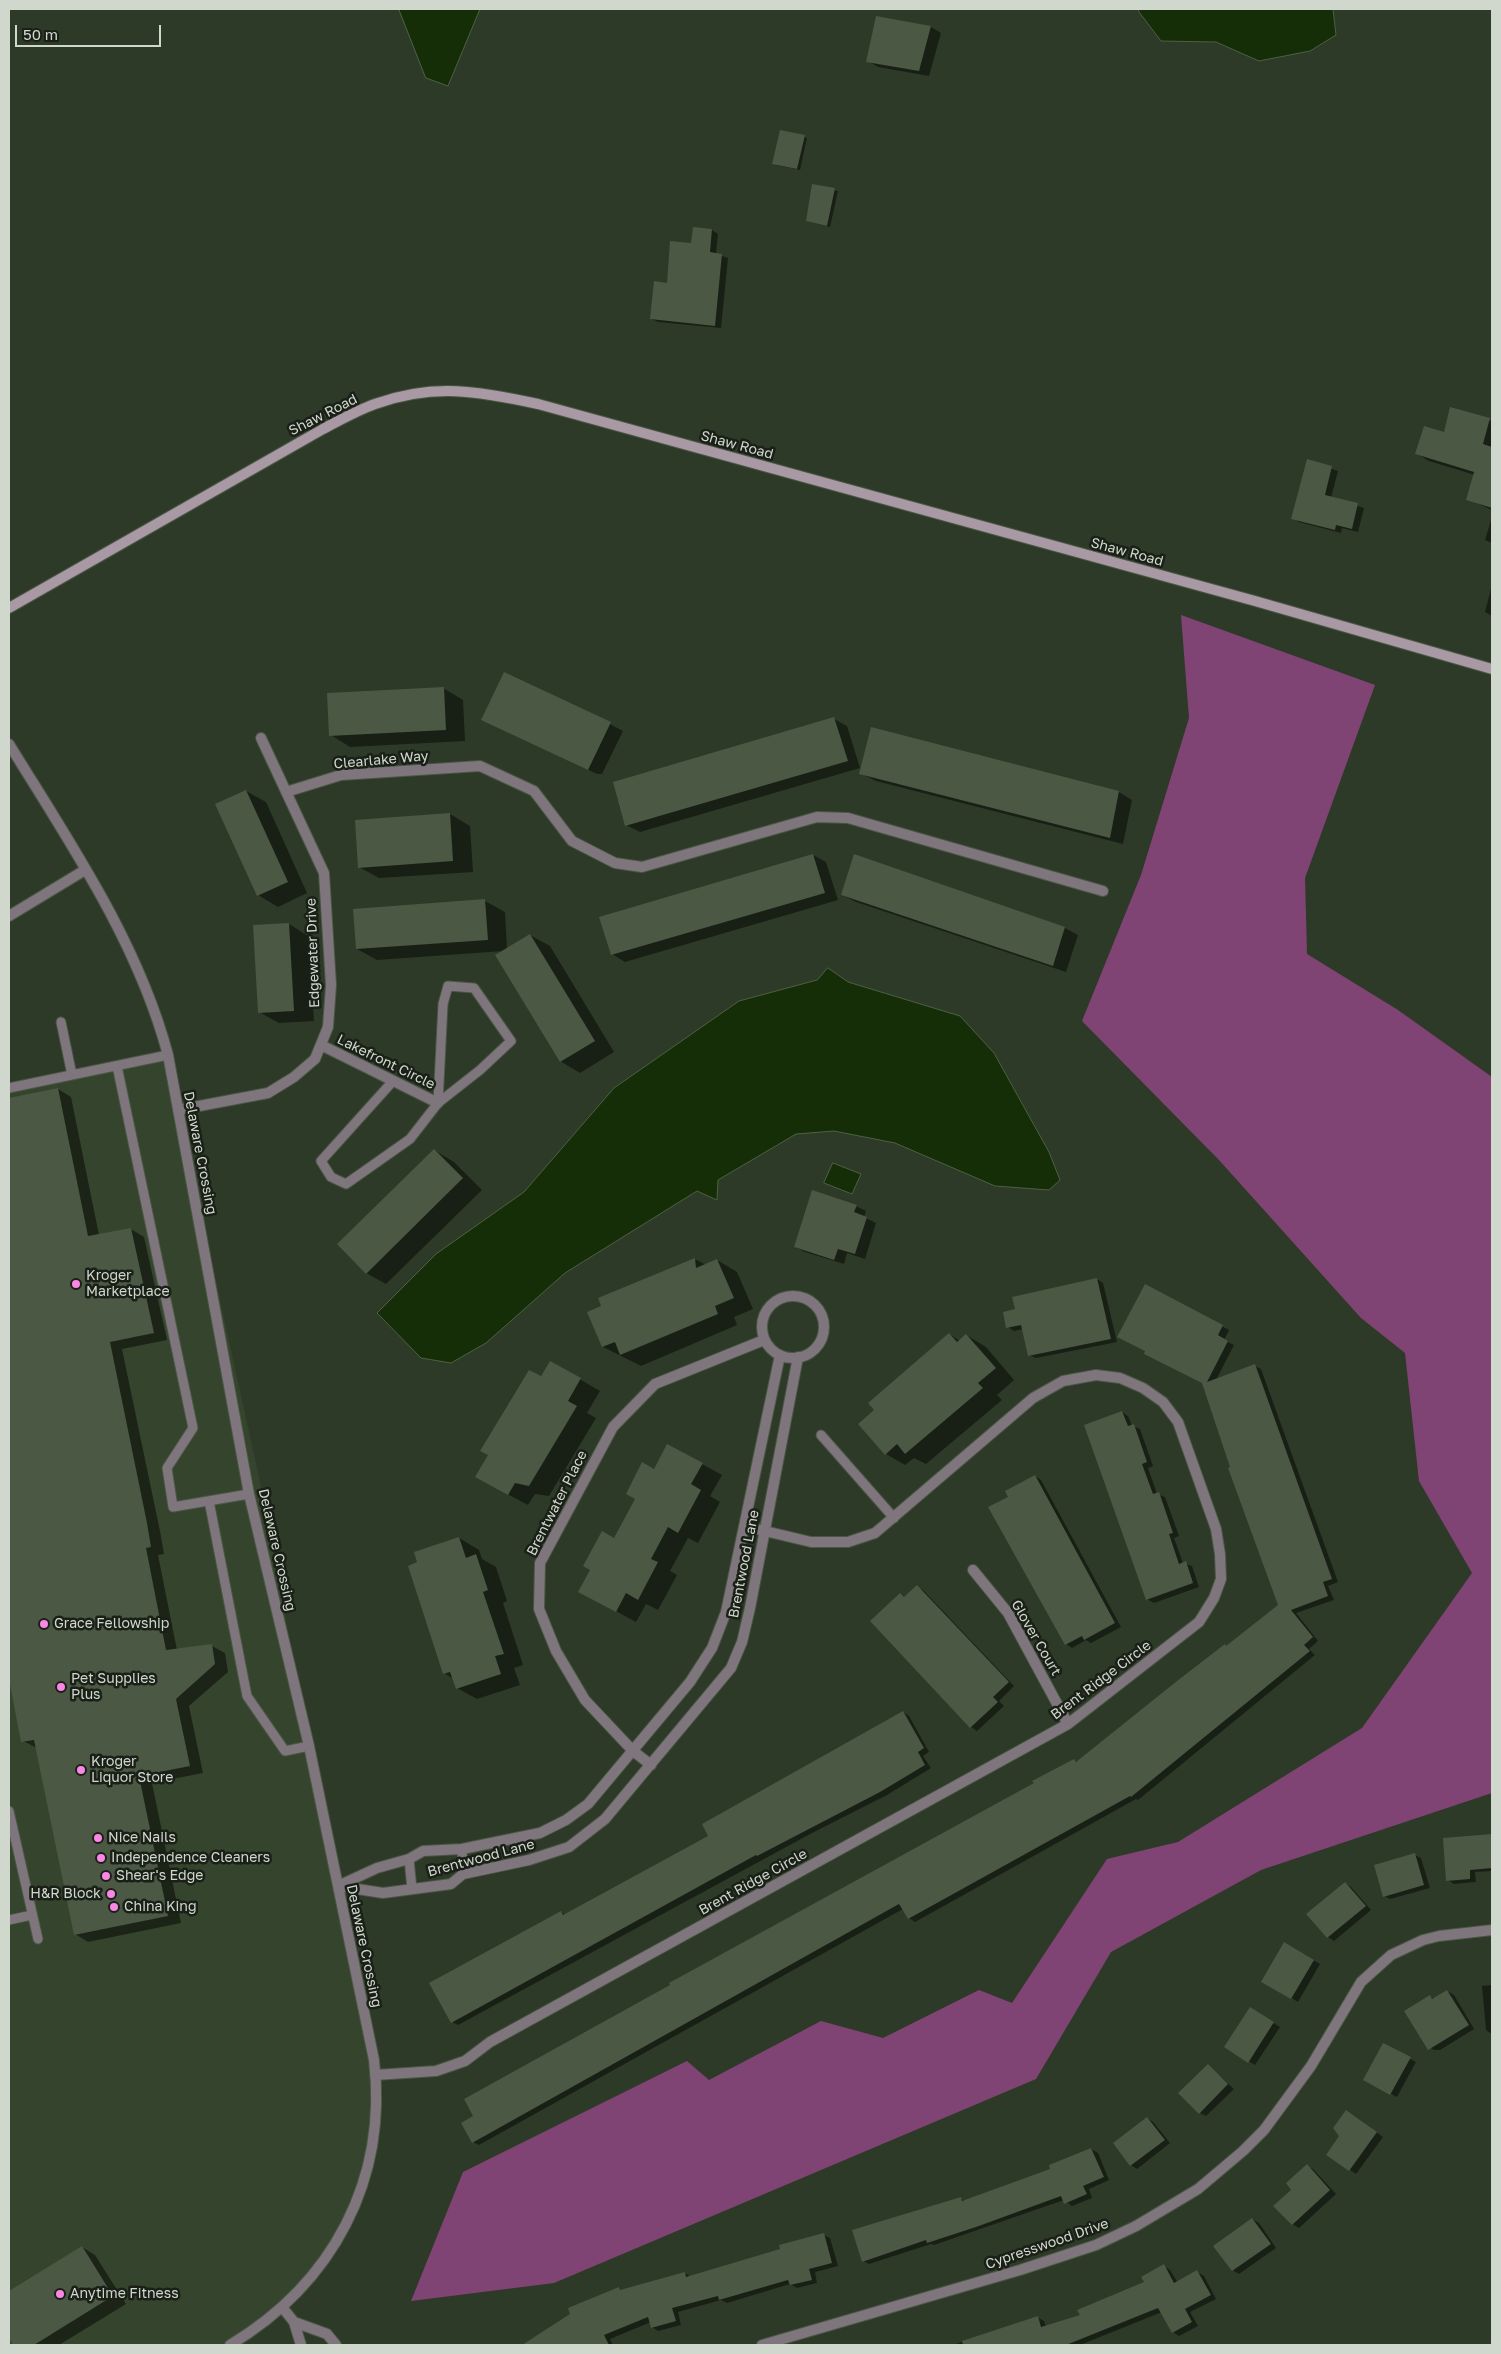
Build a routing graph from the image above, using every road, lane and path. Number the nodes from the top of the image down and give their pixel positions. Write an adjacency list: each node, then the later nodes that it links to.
1 (9, 608): 2 (main road, Shaw Road)
2 (1492, 669)
3 (261, 738): 5 (street, Edgewater Drive)
4 (9, 744): 6 (street, Delaware Crossing)
5 (286, 792): 7 (street, Clearlake Way); 10 (street, Edgewater Drive)
6 (85, 870): 8 (street); 11 (street, Delaware Crossing)
7 (1103, 891)
8 (9, 916)
9 (61, 1022): 13 (lane)
10 (321, 1046): 14 (street, Lakefront Circle); 17 (street, Edgewater Drive)
11 (168, 1055): 12 (lane); 17 (street, Delaware Crossing)
12 (117, 1066): 13 (lane); 23 (lane)
13 (72, 1075): 15 (lane)
14 (393, 1081): 16 (street, Lakefront Circle); 16 (lane)
15 (9, 1088)
16 (438, 1103): 16 (lane)
17 (178, 1110): 22 (street, Delaware Crossing)
18 (764, 1340): 19 (street); 20 (street); 30 (street, Brentwater Place)
19 (780, 1355): 20 (street); 25 (street, Brentwood Lane)
20 (798, 1357): 26 (street, Brentwood Lane)
21 (821, 1436): 24 (lane)
22 (249, 1494): 23 (lane); 29 (street, Delaware Crossing)
23 (209, 1501): 29 (lane)
24 (894, 1518): 26 (street, Brent Ridge Circle); 28 (street, Brent Ridge Circle)
25 (744, 1526): 26 (street, Brent Ridge Circle); 30 (street, Brentwood Lane)
26 (765, 1532): 31 (street, Brentwood Lane)
27 (973, 1570): 28 (street, Glover Court)
28 (1068, 1724): 42 (street, Brent Ridge Circle)
29 (309, 1746): 36 (street, Delaware Crossing)
30 (633, 1751): 31 (street, Brentwater Place); 33 (street, Brentwood Lane)
31 (651, 1765): 35 (street, Brentwood Lane)
32 (9, 1811): 38 (lane)
33 (462, 1848): 34 (street, Brentwood Lane); 35 (lane)
34 (409, 1859): 36 (street, Brentwood Lane); 37 (lane)
35 (463, 1874): 37 (street, Brentwood Lane)
36 (338, 1886): 37 (street, Brentwood Lane); 42 (street, Delaware Crossing)
37 (412, 1889)
38 (32, 1915): 39 (lane); 41 (lane)
39 (9, 1920)
40 (1492, 1930): 48 (street, Cypresswood Drive)
41 (38, 1939)
42 (375, 2075): 43 (street, Delaware Crossing)
43 (282, 2307): 44 (street); 45 (street, Delaware Crossing)
44 (294, 2322): 46 (street); 47 (street)
45 (230, 2345)
46 (301, 2345)
47 (336, 2345)
48 (762, 2345)

